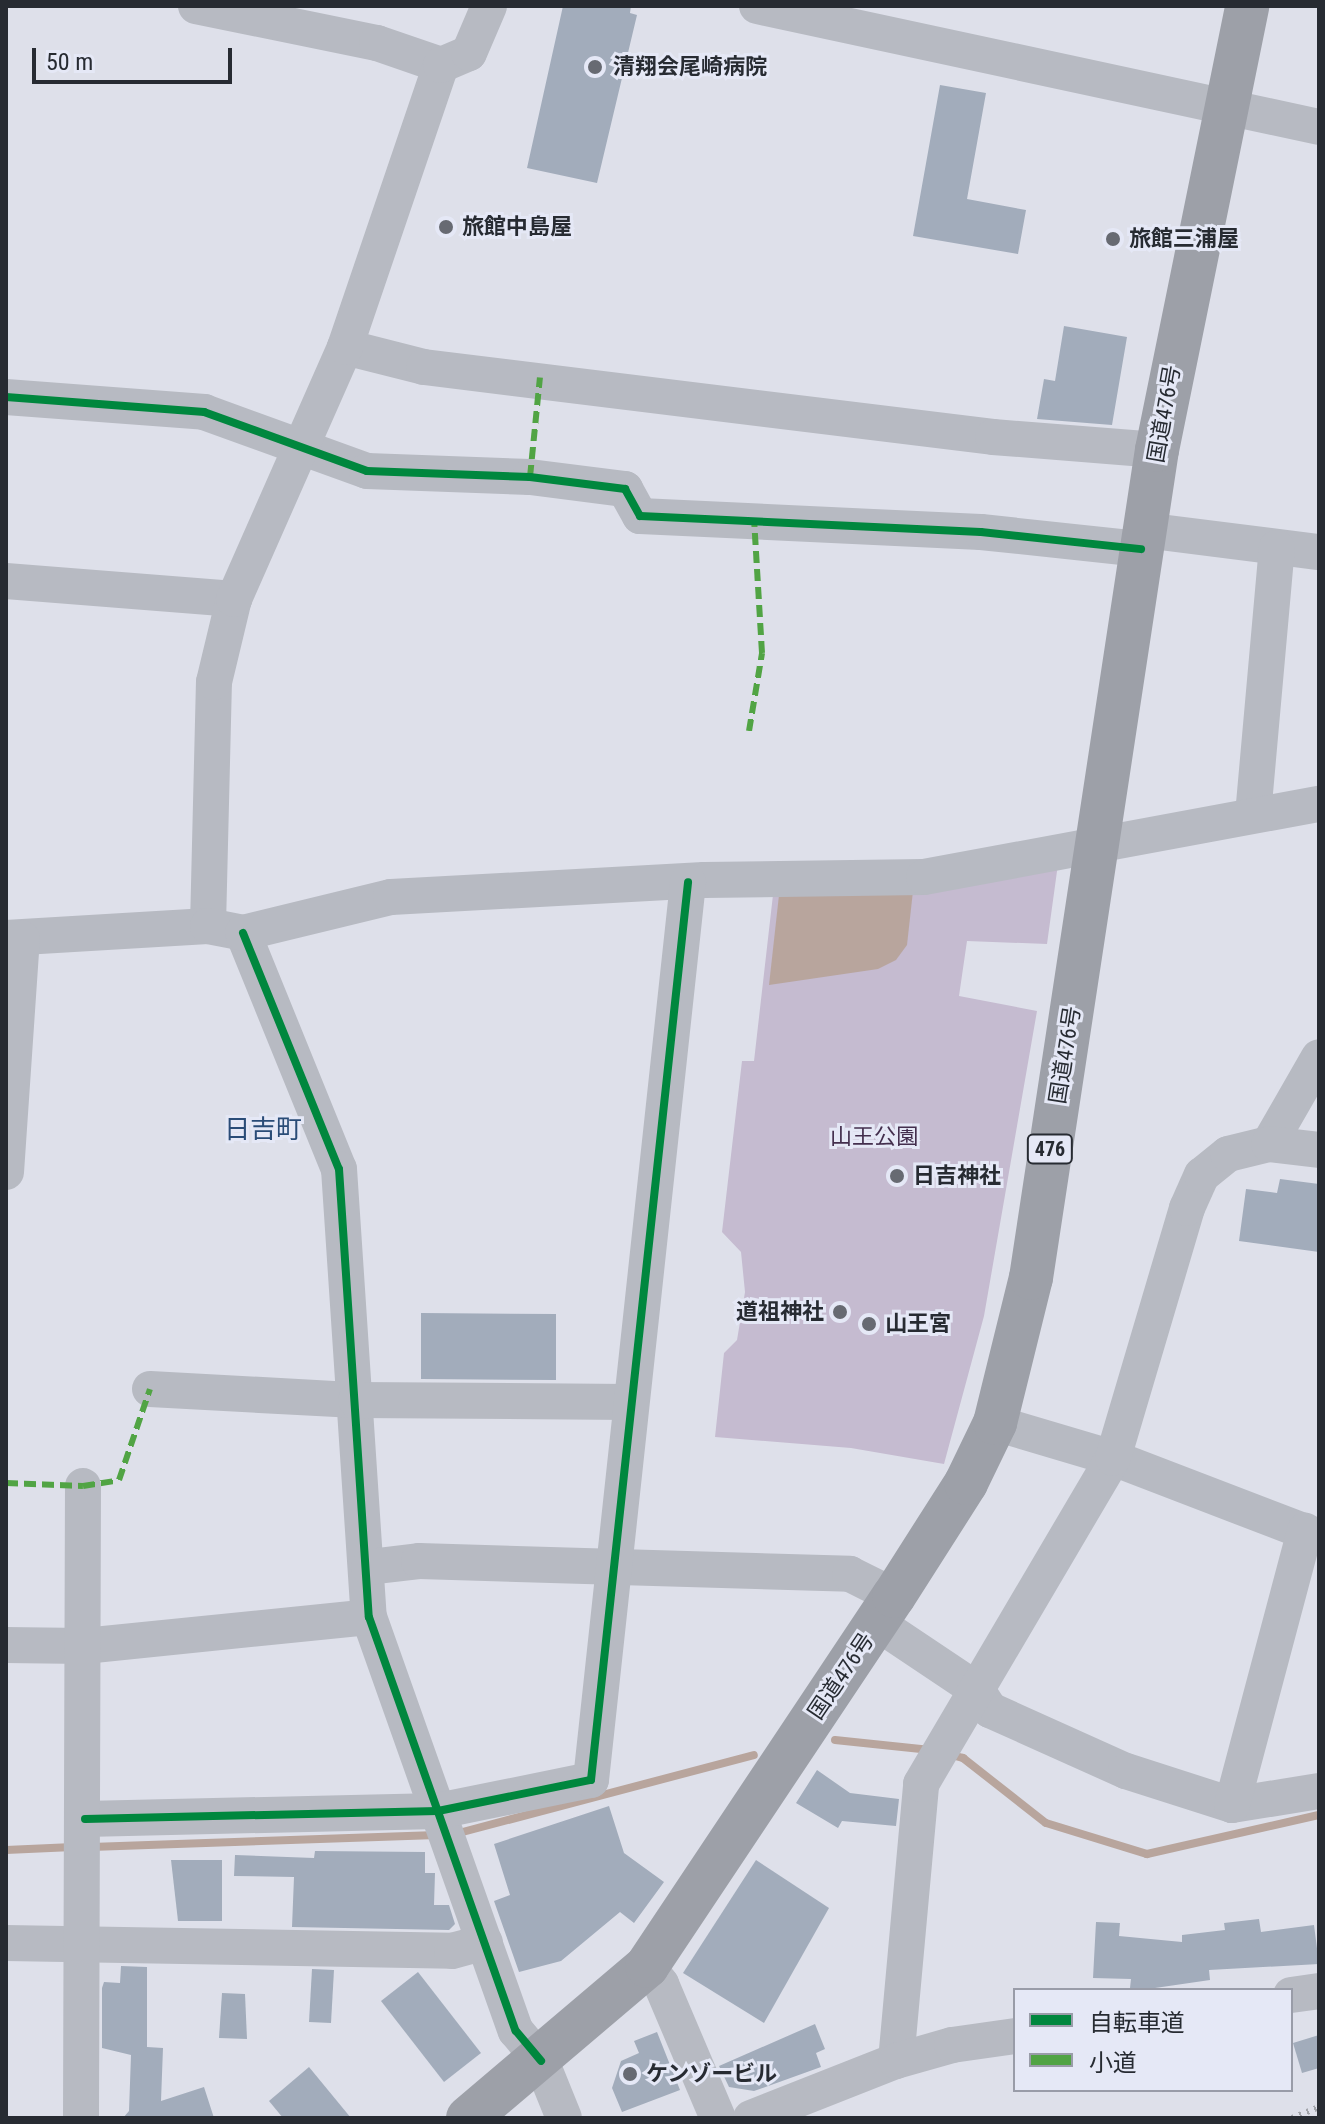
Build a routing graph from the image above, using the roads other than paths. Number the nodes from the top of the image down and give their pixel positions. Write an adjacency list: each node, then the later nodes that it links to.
1 (196, 6): 5 (street)
2 (489, 6): 5 (street)
3 (757, 6): 6 (street)
4 (1247, 6): 6 (highway, 国道476号 / 476)
5 (441, 65): 8 (street)
6 (1228, 105): 7 (street); 11 (highway, 国道476号 / 476)
7 (1319, 127)
8 (345, 347): 10 (street); 11 (street)
9 (6, 397): 10 (street)
10 (303, 446): 12 (street); 16 (street)
11 (1157, 450): 12 (highway, 国道476号 / 476)
12 (1143, 540): 13 (street); 19 (highway, 国道476号 / 476)
13 (1277, 548): 14 (street); 18 (street)
14 (1319, 552)
15 (6, 581): 16 (street)
16 (234, 599): 21 (street)
17 (1319, 804): 18 (street)
18 (1253, 815): 19 (street)
19 (1097, 846): 20 (street); 30 (highway, 国道476号 / 476)
20 (688, 882): 21 (street); 29 (street)
21 (226, 929): 22 (street); 28 (street)
22 (14, 939): 26 (street)
23 (1319, 1057): 24 (street)
24 (1269, 1144): 25 (street); 31 (street)
25 (1319, 1150)
26 (6, 1172)
27 (150, 1389): 28 (street)
28 (356, 1400): 29 (street); 34 (street)
29 (630, 1402): 35 (street)
30 (995, 1423): 31 (street); 36 (highway, 国道476号 / 476)
31 (1113, 1458): 33 (street); 40 (street)
32 (83, 1486): 39 (street)
33 (1312, 1534): 42 (street)
34 (369, 1567): 35 (street); 37 (street)
35 (616, 1567): 36 (street); 44 (street)
36 (885, 1609): 40 (street); 48 (highway, 国道476号 / 476)
37 (369, 1617): 39 (street); 44 (street)
38 (6, 1645): 39 (street)
39 (84, 1646): 43 (street)
40 (977, 1690): 42 (street); 53 (street)
41 (1319, 1791): 42 (street)
42 (1232, 1805)
43 (85, 1819): 44 (street); 47 (street)
44 (444, 1827): 45 (street)
45 (485, 1942): 47 (street); 52 (street)
46 (6, 1943): 47 (street)
47 (85, 1944): 54 (street)
48 (647, 1966): 52 (highway, 国道476号 / 476); 57 (street)
49 (1319, 1991): 50 (street)
50 (1293, 1995)
51 (1013, 2036): 53 (street)
52 (541, 2061): 55 (highway, 国道476号 / 476); 56 (street)
53 (896, 2061): 58 (street)
54 (81, 2118)
55 (468, 2118)
56 (564, 2118)
57 (718, 2118)
58 (751, 2118)

